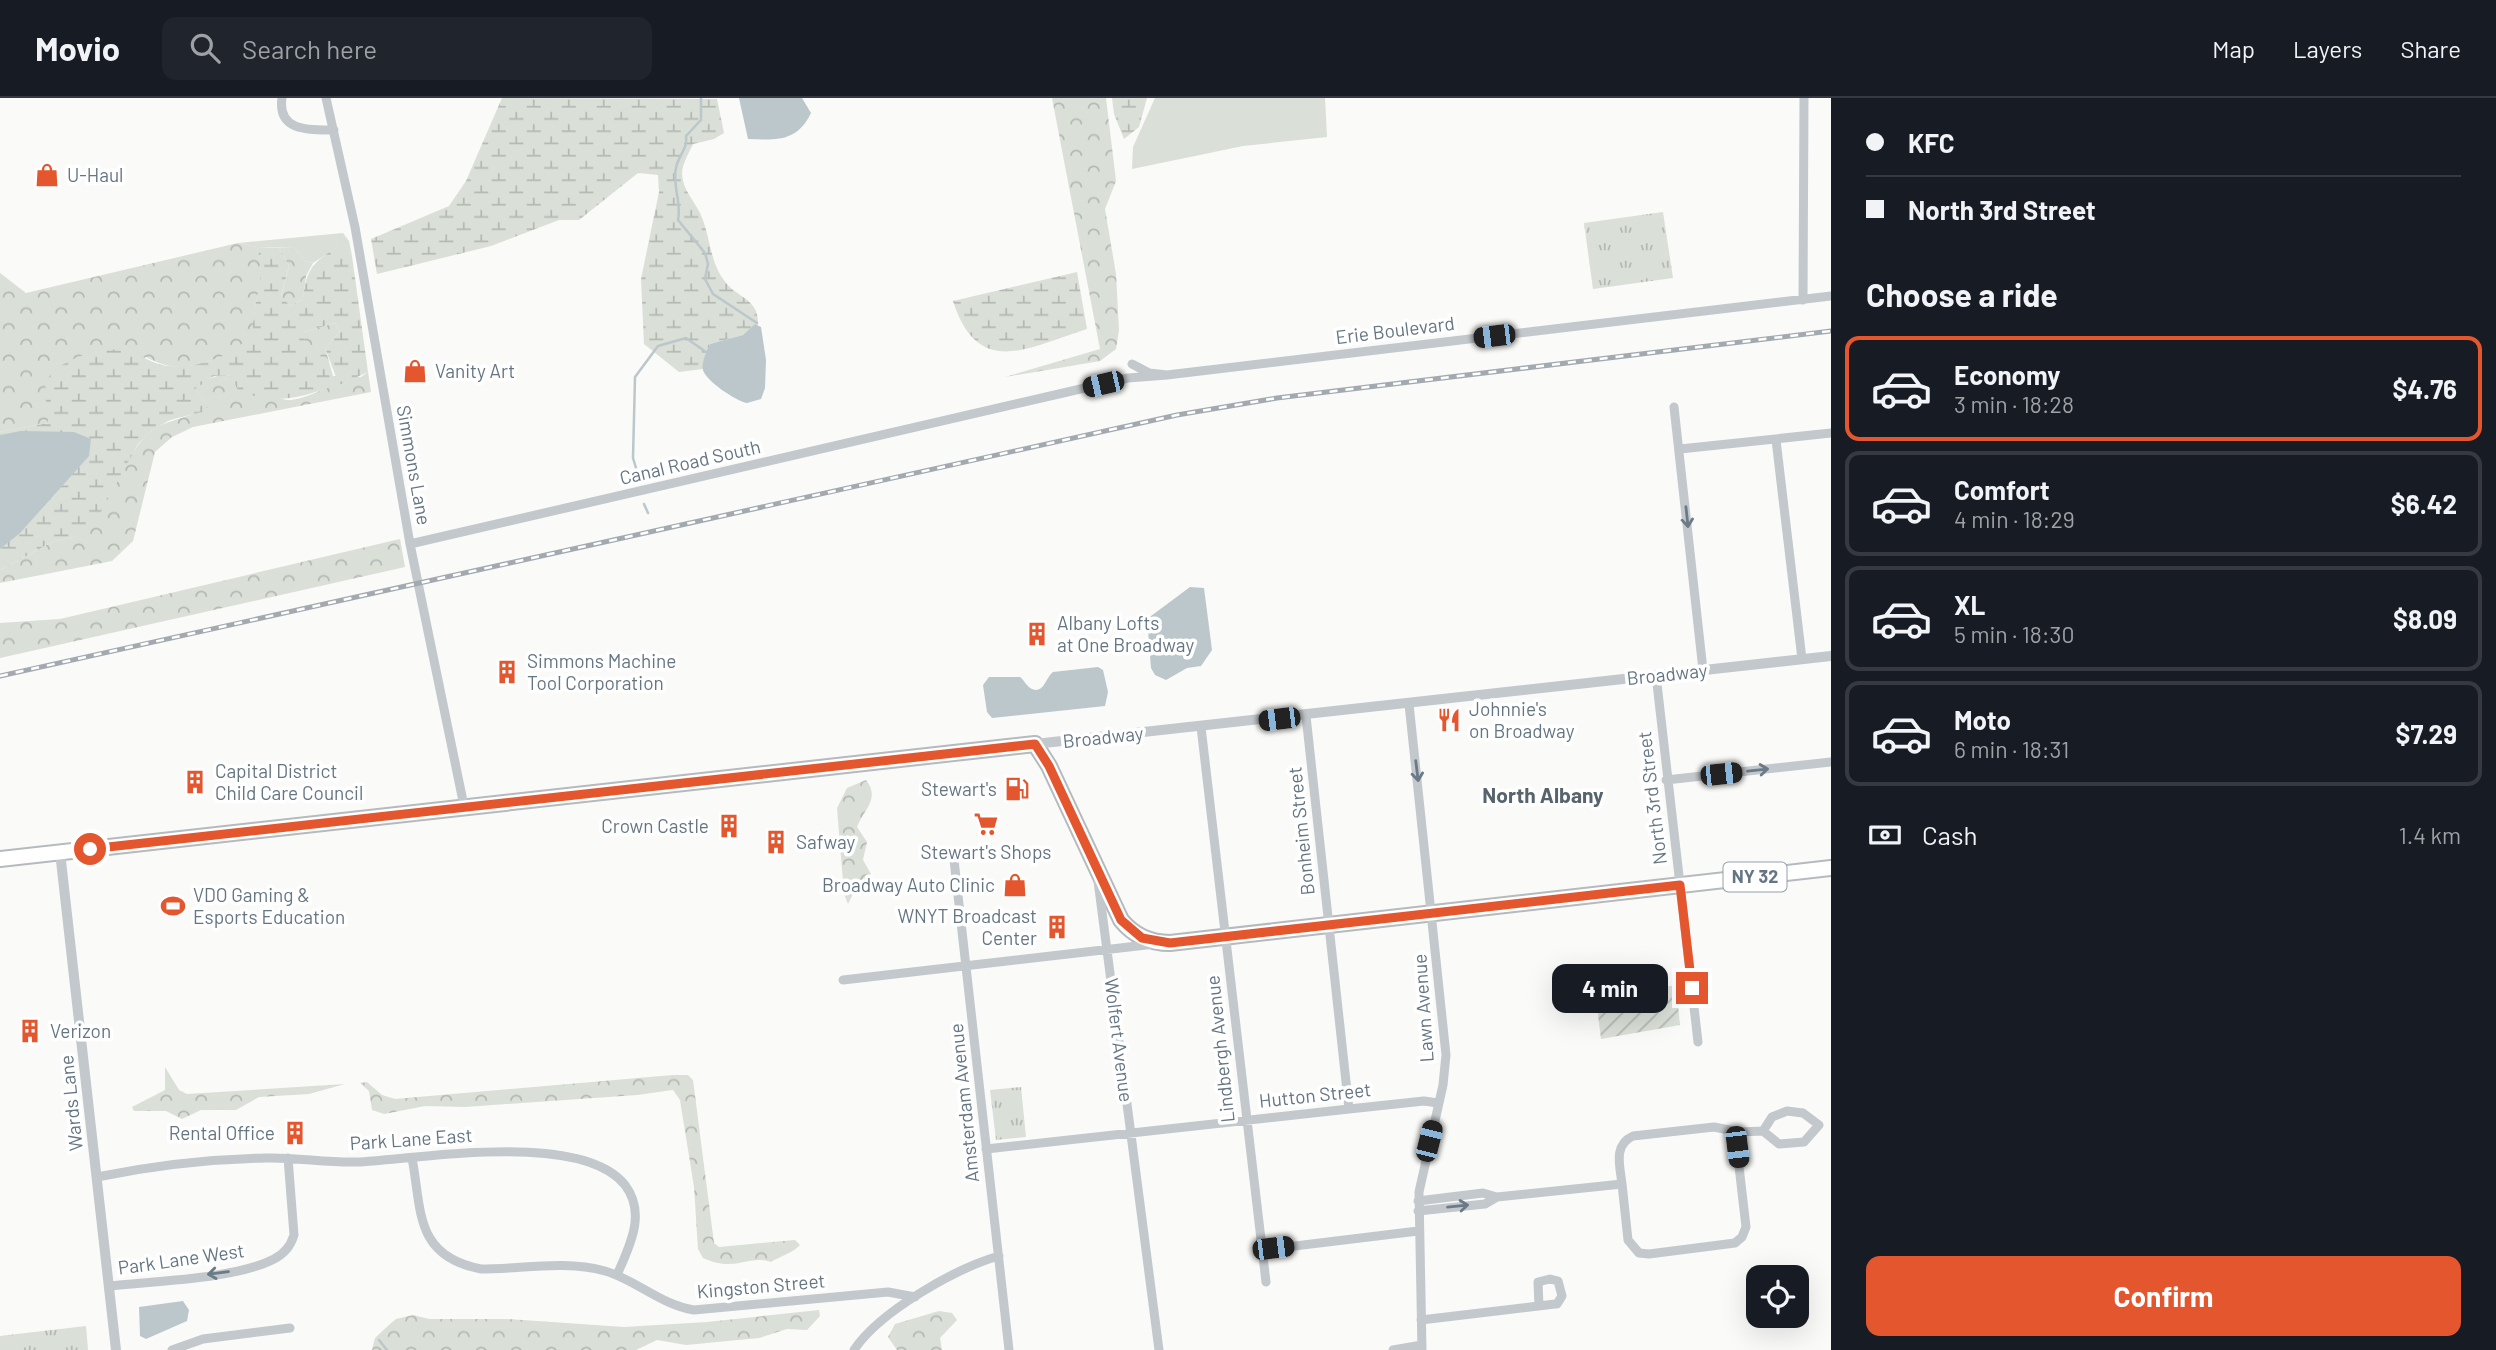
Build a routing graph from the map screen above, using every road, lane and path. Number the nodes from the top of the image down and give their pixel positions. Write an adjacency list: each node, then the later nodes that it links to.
1 (282, 98): 4 (street)
2 (326, 98): 4 (street, Simmons Lane)
3 (1804, 98): 6 (street)
4 (334, 130): 13 (street, Simmons Lane)
5 (1831, 296): 6 (street, Erie Boulevard)
6 (1803, 300): 8 (street, Erie Boulevard)
7 (1132, 364): 8 (street, Erie Boulevard)
8 (1167, 374): 13 (street, Canal Road South)
9 (1674, 407): 12 (street)
10 (1831, 433): 11 (street)
11 (1776, 440): 12 (street); 15 (street)
12 (1680, 449): 16 (street, one-way to 16)
13 (410, 544): 24 (street, Simmons Lane)
14 (1831, 656): 15 (street, Broadway)
15 (1802, 659): 16 (street, Broadway)
16 (1703, 670): 17 (street, Broadway)
17 (1656, 675): 18 (street, Broadway); 23 (street, North 3rd Street)
18 (1409, 704): 19 (street, Broadway); 31 (street, Lawn Avenue, one-way to 31)
19 (1306, 716): 20 (street, Broadway); 32 (street, Bonheim Street)
20 (1202, 727): 21 (street, Broadway); 33 (street, Lindbergh Avenue)
21 (1035, 744): 24 (main road, Broadway); 29 (main road, Wolfert Avenue / NY 32)
22 (1831, 762): 23 (street, one-way to 22)
23 (1666, 780): 30 (street, North 3rd Street)
24 (464, 806): 26 (main road, Broadway)
25 (953, 851): 36 (street, Amsterdam Avenue)
26 (60, 852): 27 (main road, Broadway); 50 (street, Wards Lane)
27 (0, 859)
28 (1831, 868): 30 (main road, NY 32)
29 (1096, 869): 34 (main road, NY 32); 35 (street, Wolfert Avenue)
30 (1680, 885): 31 (main road, NY 32); 38 (street, North 3rd Street)
31 (1433, 913): 32 (main road, NY 32); 39 (street, Lawn Avenue)
32 (1329, 925): 33 (main road, NY 32); 40 (street, Bonheim Street)
33 (1225, 936): 34 (main road, NY 32); 41 (street, Lindbergh Avenue)
34 (1170, 943): 35 (street)
35 (1108, 950): 36 (street); 46 (street, Wolfert Avenue)
36 (966, 966): 37 (street); 47 (street, Amsterdam Avenue)
37 (842, 980)
38 (1698, 1042)
39 (1438, 1103): 40 (street, Hutton Street); 52 (street, Lawn Avenue)
40 (1349, 1109): 41 (street, Hutton Street)
41 (1246, 1121): 46 (street, Hutton Street); 54 (street, Lindbergh Avenue)
42 (1830, 1123): 43 (street)
43 (1819, 1125): 44 (street); 44 (street)
44 (1763, 1131): 45 (street)
45 (1735, 1132): 51 (street); 51 (street)
46 (1131, 1134): 47 (street, Hutton Street); 68 (street, Wolfert Avenue)
47 (986, 1149): 55 (street, Amsterdam Avenue)
48 (288, 1158): 49 (street, Park Lane East); 50 (street, Park Lane East); 58 (street, Park Lane West, one-way to 58)
49 (412, 1158): 56 (street, Kingston Street); 56 (street, Park Lane East)
50 (97, 1177): 58 (street, Wards Lane)
51 (1622, 1184): 52 (street)
52 (1418, 1206): 53 (street, Lawn Avenue)
53 (1418, 1231): 54 (street); 61 (street, Lawn Avenue)
54 (1262, 1250): 57 (street, Lindbergh Avenue)
55 (999, 1256): 59 (street); 67 (street, Amsterdam Avenue)
56 (617, 1275): 59 (street, Kingston Street)
57 (1266, 1282)
58 (109, 1286): 64 (street, Wards Lane)
59 (915, 1297): 66 (street)
60 (1539, 1306): 61 (street)
61 (1421, 1320): 63 (street, Lawn Avenue)
62 (290, 1328): 65 (street)
63 (1422, 1348): 69 (street)
64 (116, 1350)
65 (172, 1350)
66 (854, 1350)
67 (1009, 1350)
68 (1159, 1350)
69 (1393, 1350)

